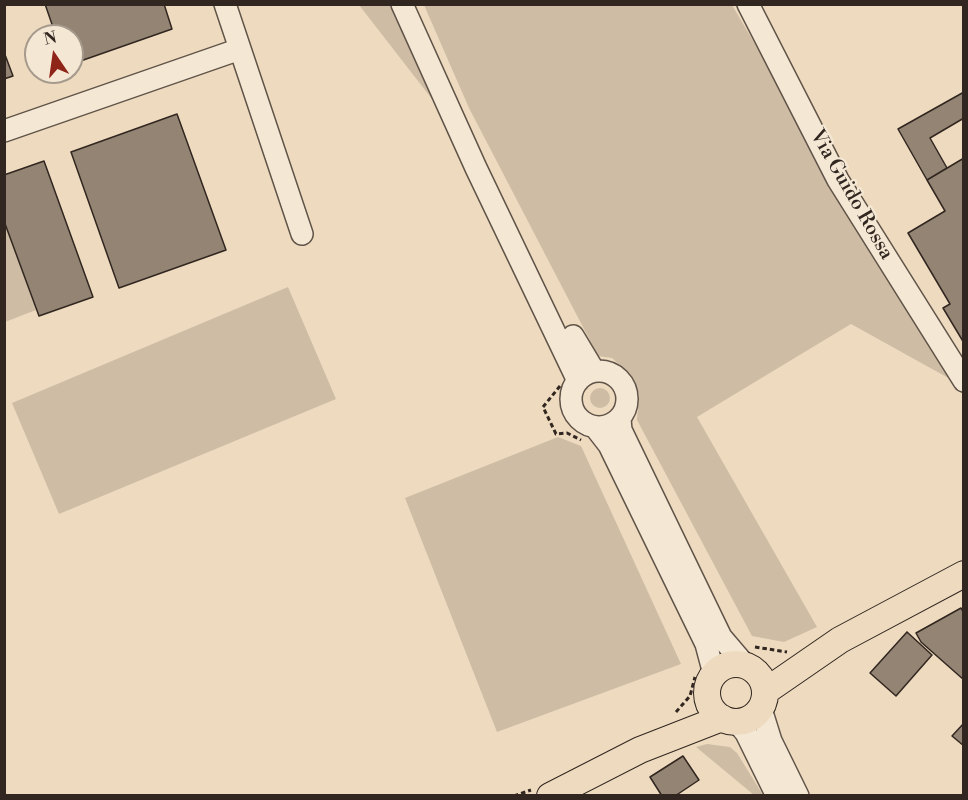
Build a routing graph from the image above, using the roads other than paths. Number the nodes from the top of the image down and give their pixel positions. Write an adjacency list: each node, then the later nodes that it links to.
1 (225, 4): 5 (street)
2 (402, 4): 8 (street)
3 (417, 4): 8 (street)
4 (748, 4): 9 (street, Via Guido Rossa)
5 (240, 49): 6 (street); 7 (street)
6 (4, 131)
7 (302, 234)
8 (578, 378): 10 (street); 11 (street)
9 (963, 381)
10 (620, 419): 11 (street); 14 (street)
11 (589, 434): 15 (street)
12 (963, 577): 13 (main road)
13 (840, 640): 14 (main road); 16 (main road)
14 (748, 666): 15 (main road); 16 (main road)
15 (706, 682): 17 (main road); 18 (main road)
16 (763, 700): 17 (main road); 21 (street)
17 (729, 720): 18 (main road); 20 (street)
18 (640, 750): 19 (main road)
19 (541, 792)
20 (777, 795)
21 (798, 795)

